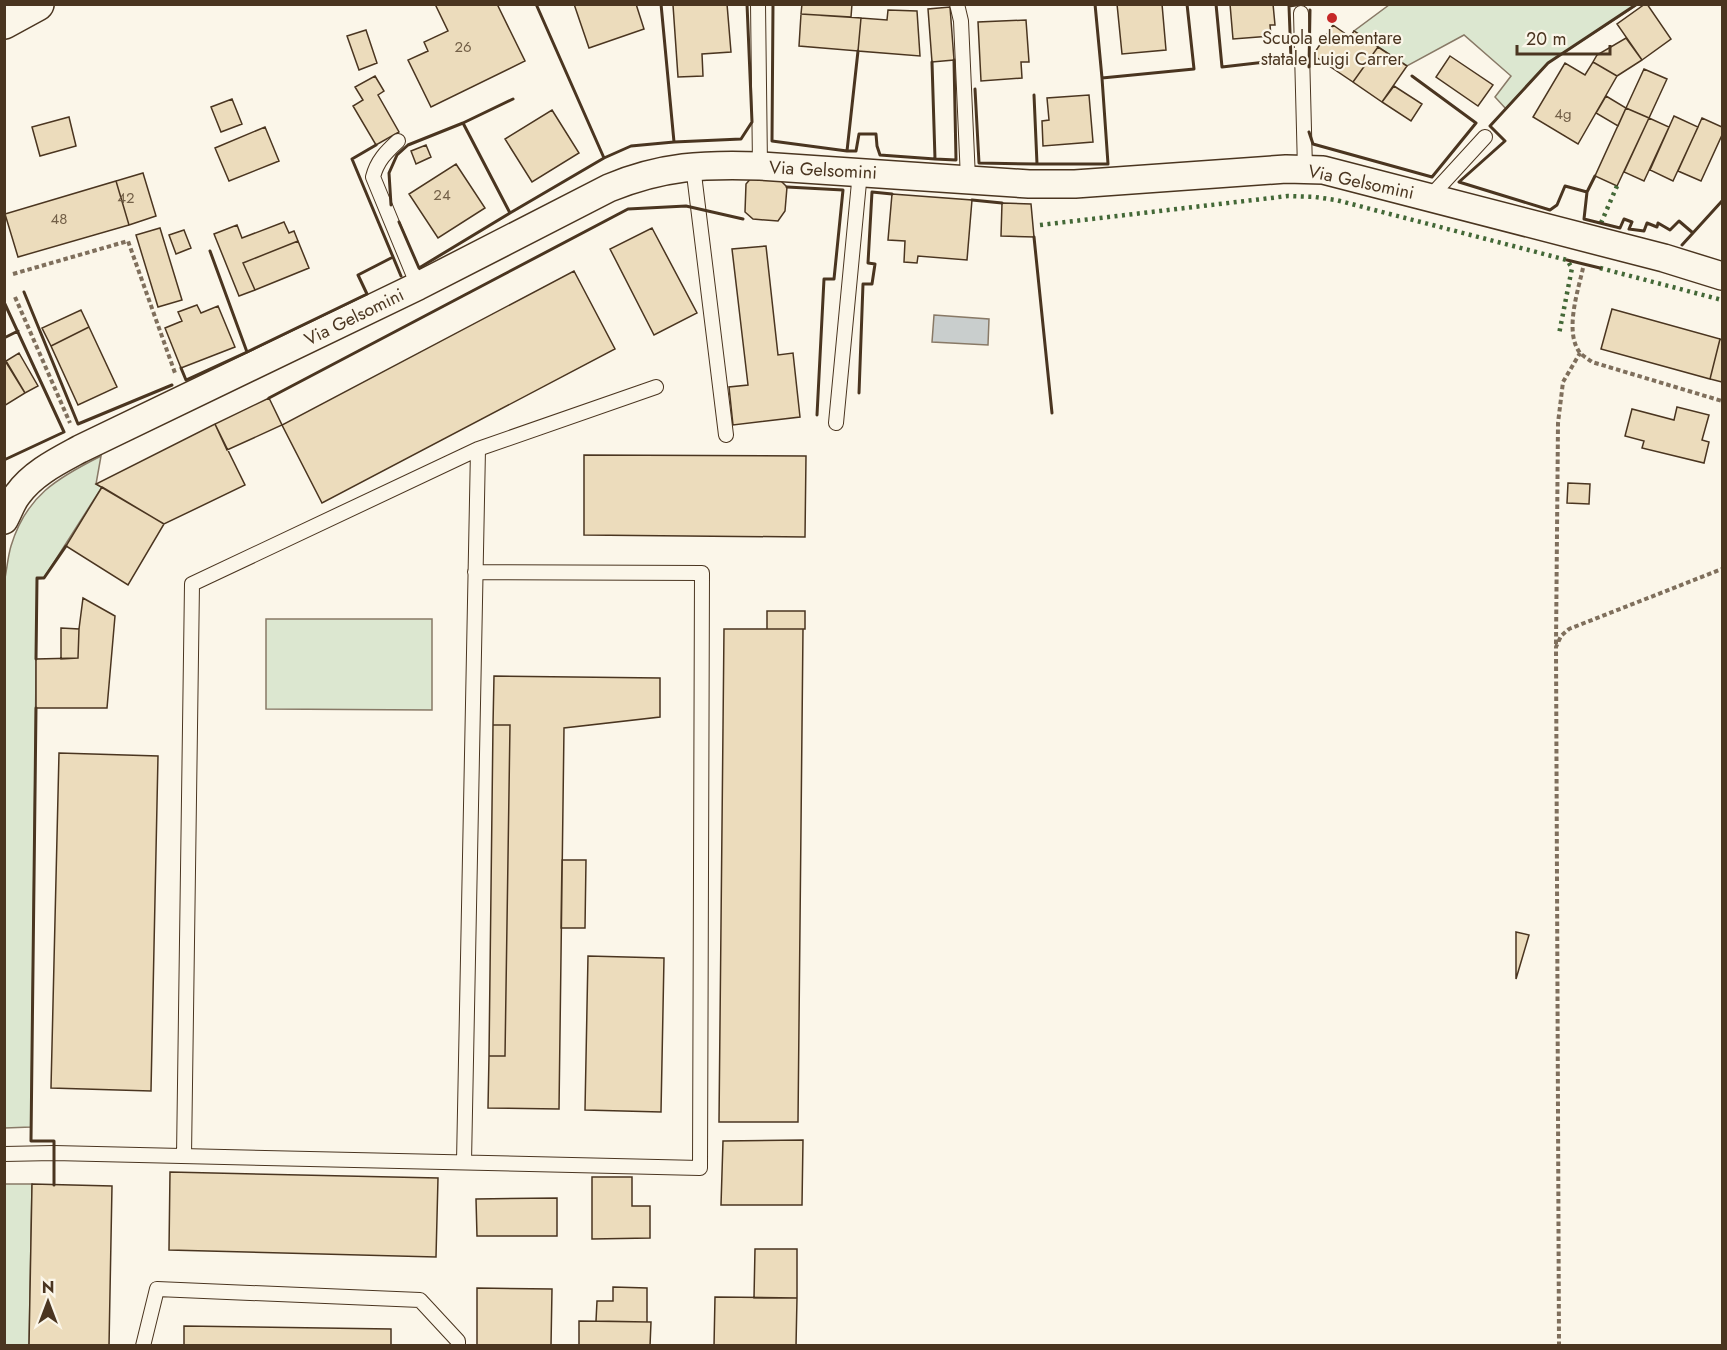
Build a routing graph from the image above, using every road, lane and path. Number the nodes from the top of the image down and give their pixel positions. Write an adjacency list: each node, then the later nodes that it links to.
1 (37, 4): 5 (highway)
2 (758, 4): 9 (lane)
3 (957, 4): 12 (lane)
4 (1301, 13): 10 (lane)
5 (4, 22)
6 (1485, 137): 13 (lane)
7 (398, 141): 17 (lane)
8 (693, 166): 9 (street, Via Gelsomini); 17 (street, Via Gelsomini); 24 (lane)
9 (760, 166): 11 (street, Via Gelsomini)
10 (1305, 169): 12 (street, Via Gelsomini); 13 (street, Via Gelsomini)
11 (860, 172): 12 (street, Via Gelsomini); 23 (lane)
12 (968, 179)
13 (1430, 197): 16 (street, Via Gelsomini)
14 (1584, 264): 19 (path)
15 (13, 274): 21 (path)
16 (1722, 276)
17 (418, 286): 21 (street, Via Gelsomini)
18 (15, 297): 25 (path)
19 (1580, 353): 22 (path); 30 (path)
20 (656, 387): 26 (lane)
21 (184, 399): 25 (street, Via Gelsomini)
22 (1722, 401)
23 (836, 423)
24 (726, 435)
25 (80, 449): 27 (street, Via Gelsomini)
26 (478, 449): 29 (lane); 32 (lane)
27 (4, 520)
28 (1722, 569): 30 (path)
29 (475, 572): 33 (lane); 33 (lane)
30 (1556, 647): 36 (path)
31 (4, 1154): 32 (lane)
32 (184, 1156): 33 (lane)
33 (464, 1162)
34 (143, 1346): 35 (lane)
35 (458, 1346)
36 (1559, 1346)

